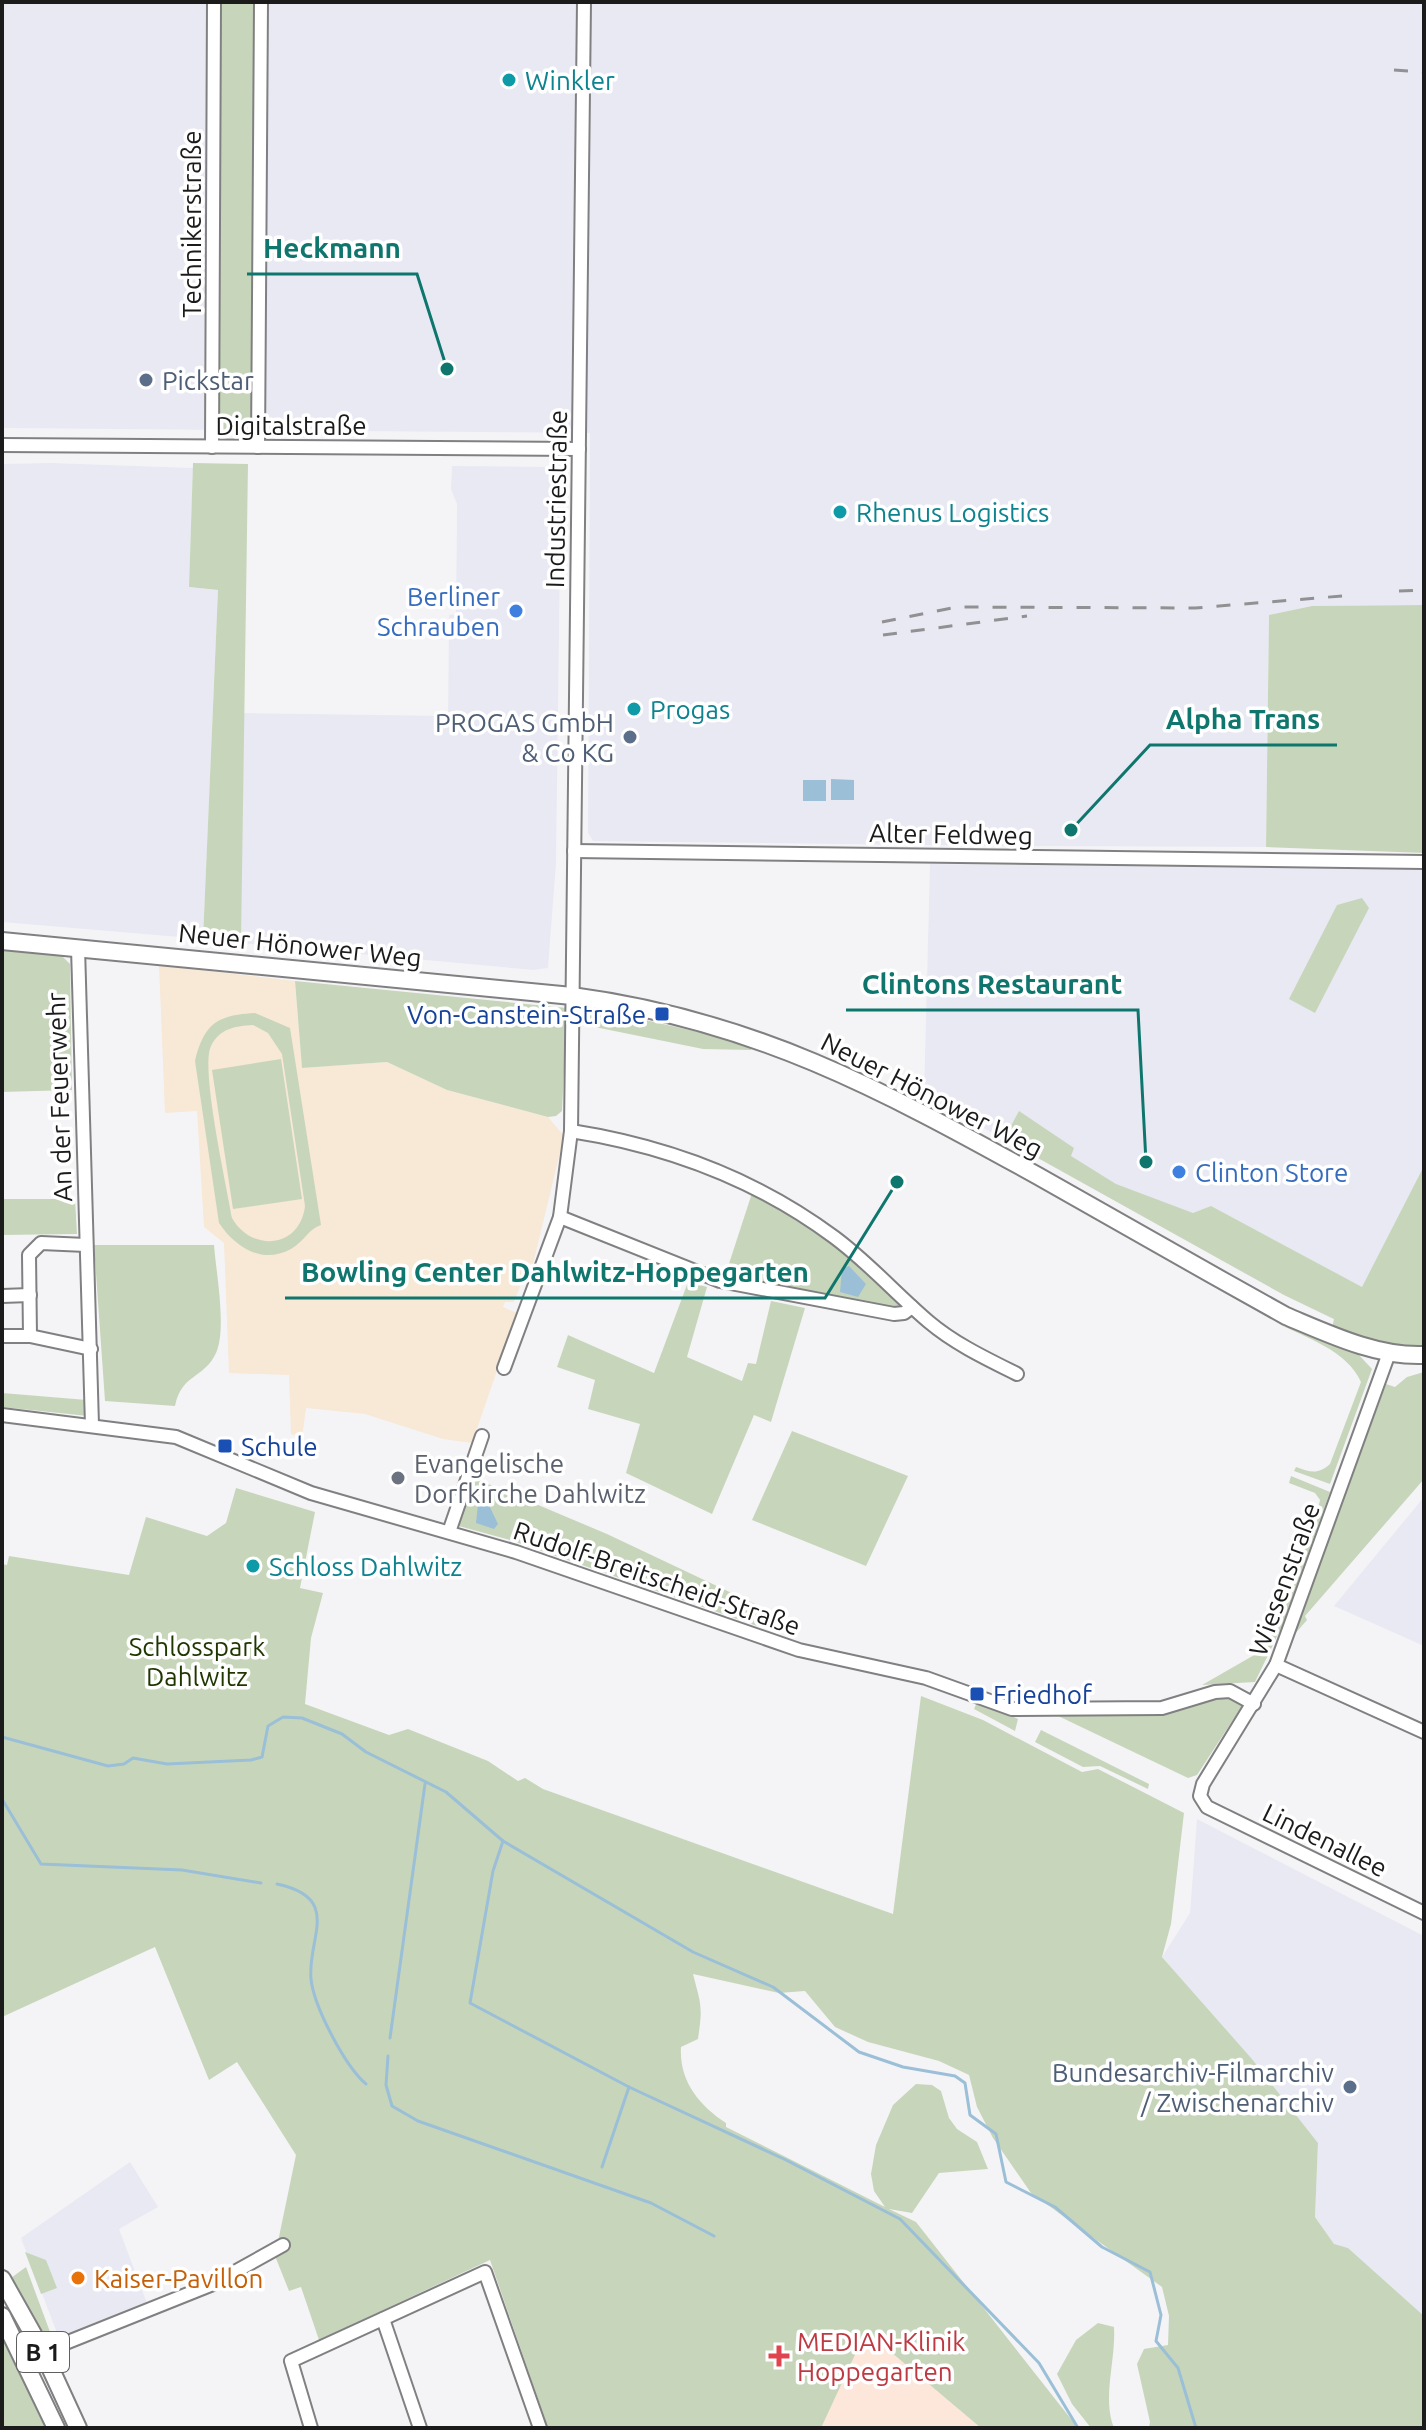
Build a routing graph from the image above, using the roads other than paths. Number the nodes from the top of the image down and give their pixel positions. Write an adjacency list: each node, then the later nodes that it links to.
1 (214, 2): 5 (street, Technikerstraße)
2 (261, 2): 6 (street)
3 (584, 2): 7 (street, Industriestraße)
4 (2, 445): 5 (street, Digitalstraße)
5 (212, 447): 6 (street, Digitalstraße)
6 (258, 447): 7 (street, Digitalstraße)
7 (579, 449): 8 (street, Industriestraße)
8 (574, 851): 9 (street, Alter Feldweg); 12 (street, Industriestraße)
9 (1424, 862)
10 (2, 941): 11 (main road, Neuer Hönower Weg)
11 (78, 948): 12 (main road, Neuer Hönower Weg); 15 (street, An der Feuerwehr)
12 (572, 996): 13 (street, Industriestraße); 22 (main road, Neuer Hönower Weg)
13 (571, 1131): 14 (street, Industriestraße); 18 (street)
14 (560, 1217): 18 (street); 24 (street, Industriestraße)
15 (86, 1245): 16 (street); 21 (street, An der Feuerwehr)
16 (30, 1295): 17 (street); 20 (street)
17 (2, 1296)
18 (912, 1307): 25 (street)
19 (2, 1336): 20 (street)
20 (30, 1336): 21 (street)
21 (91, 1349): 27 (street, An der Feuerwehr)
22 (1389, 1353): 23 (main road, Neuer Hönower Weg); 30 (street, Wiesenstraße)
23 (1424, 1355)
24 (504, 1368)
25 (1017, 1374)
26 (2, 1415): 27 (street, Rudolf-Breitscheid-Straße)
27 (92, 1425): 29 (street, Rudolf-Breitscheid-Straße)
28 (482, 1436): 29 (street)
29 (449, 1532): 31 (street, Rudolf-Breitscheid-Straße)
30 (1276, 1665): 31 (street, Wiesenstraße); 32 (street)
31 (1254, 1704): 33 (street, Wiesenstraße)
32 (1424, 1732)
33 (1207, 1807): 34 (street, Lindenallee)
34 (1424, 1913)
35 (283, 2245): 39 (street)
36 (2, 2279): 39 (main road, B 1)
37 (2, 2316): 40 (main road, B 1)
38 (383, 2319): 42 (street); 43 (street); 44 (street)
39 (43, 2352): 41 (main road, B 1)
40 (56, 2428)
41 (78, 2428)
42 (311, 2428)
43 (420, 2428)
44 (540, 2428)

